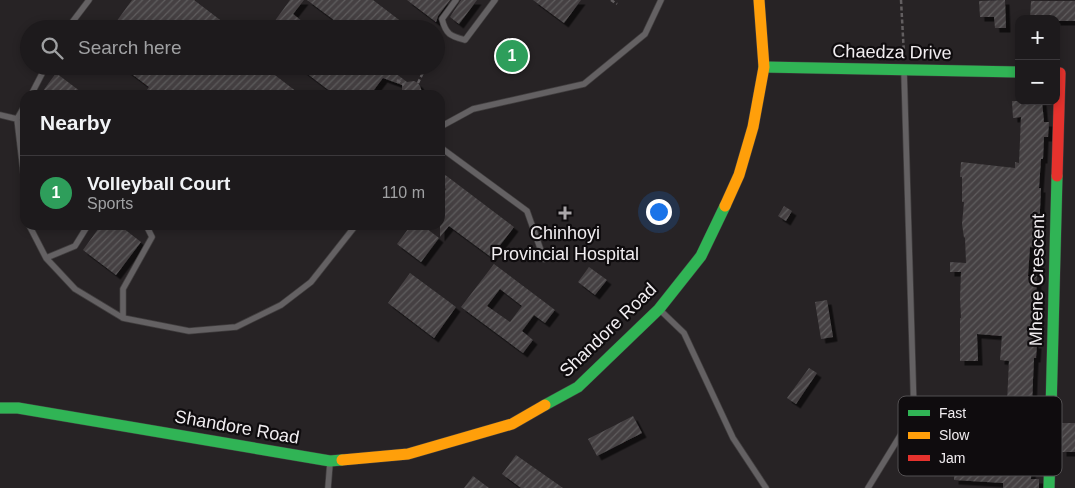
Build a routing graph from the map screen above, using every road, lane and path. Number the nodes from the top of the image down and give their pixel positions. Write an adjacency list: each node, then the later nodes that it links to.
1 (89, 0): 9 (lane)
2 (456, 0): 10 (lane)
3 (495, 0): 11 (lane)
4 (611, 0): 8 (path)
5 (661, 0): 25 (lane)
6 (759, 0): 12 (street, Shandore Road)
7 (901, 0): 13 (path)
8 (617, 4)
9 (74, 20)
10 (442, 20)
11 (445, 30)
12 (764, 67): 13 (street, Chaedza Drive); 34 (street, Shandore Road)
13 (904, 69): 14 (street, Chaedza Drive); 36 (lane)
14 (1015, 72)
15 (1061, 73): 37 (street, Mhene Crescent)
16 (41, 75): 21 (lane)
17 (422, 75): 19 (path)
18 (397, 80): 20 (path)
19 (418, 83)
20 (404, 85)
21 (34, 90)
22 (20, 114): 24 (lane)
23 (0, 115): 24 (lane)
24 (17, 119): 26 (lane)
25 (445, 125)
26 (20, 144)
27 (445, 151): 33 (lane)
28 (32, 230): 32 (lane)
29 (85, 230): 32 (lane)
30 (148, 230): 35 (lane)
31 (352, 230): 35 (lane)
32 (46, 258): 35 (lane)
33 (544, 258)
34 (659, 309): 40 (street, Shandore Road); 42 (lane)
35 (122, 318)
36 (914, 396)
37 (1052, 396)
38 (0, 408): 40 (street, Shandore Road)
39 (898, 439): 43 (lane)
40 (330, 461): 41 (lane)
41 (328, 488)
42 (766, 488)
43 (868, 488)

